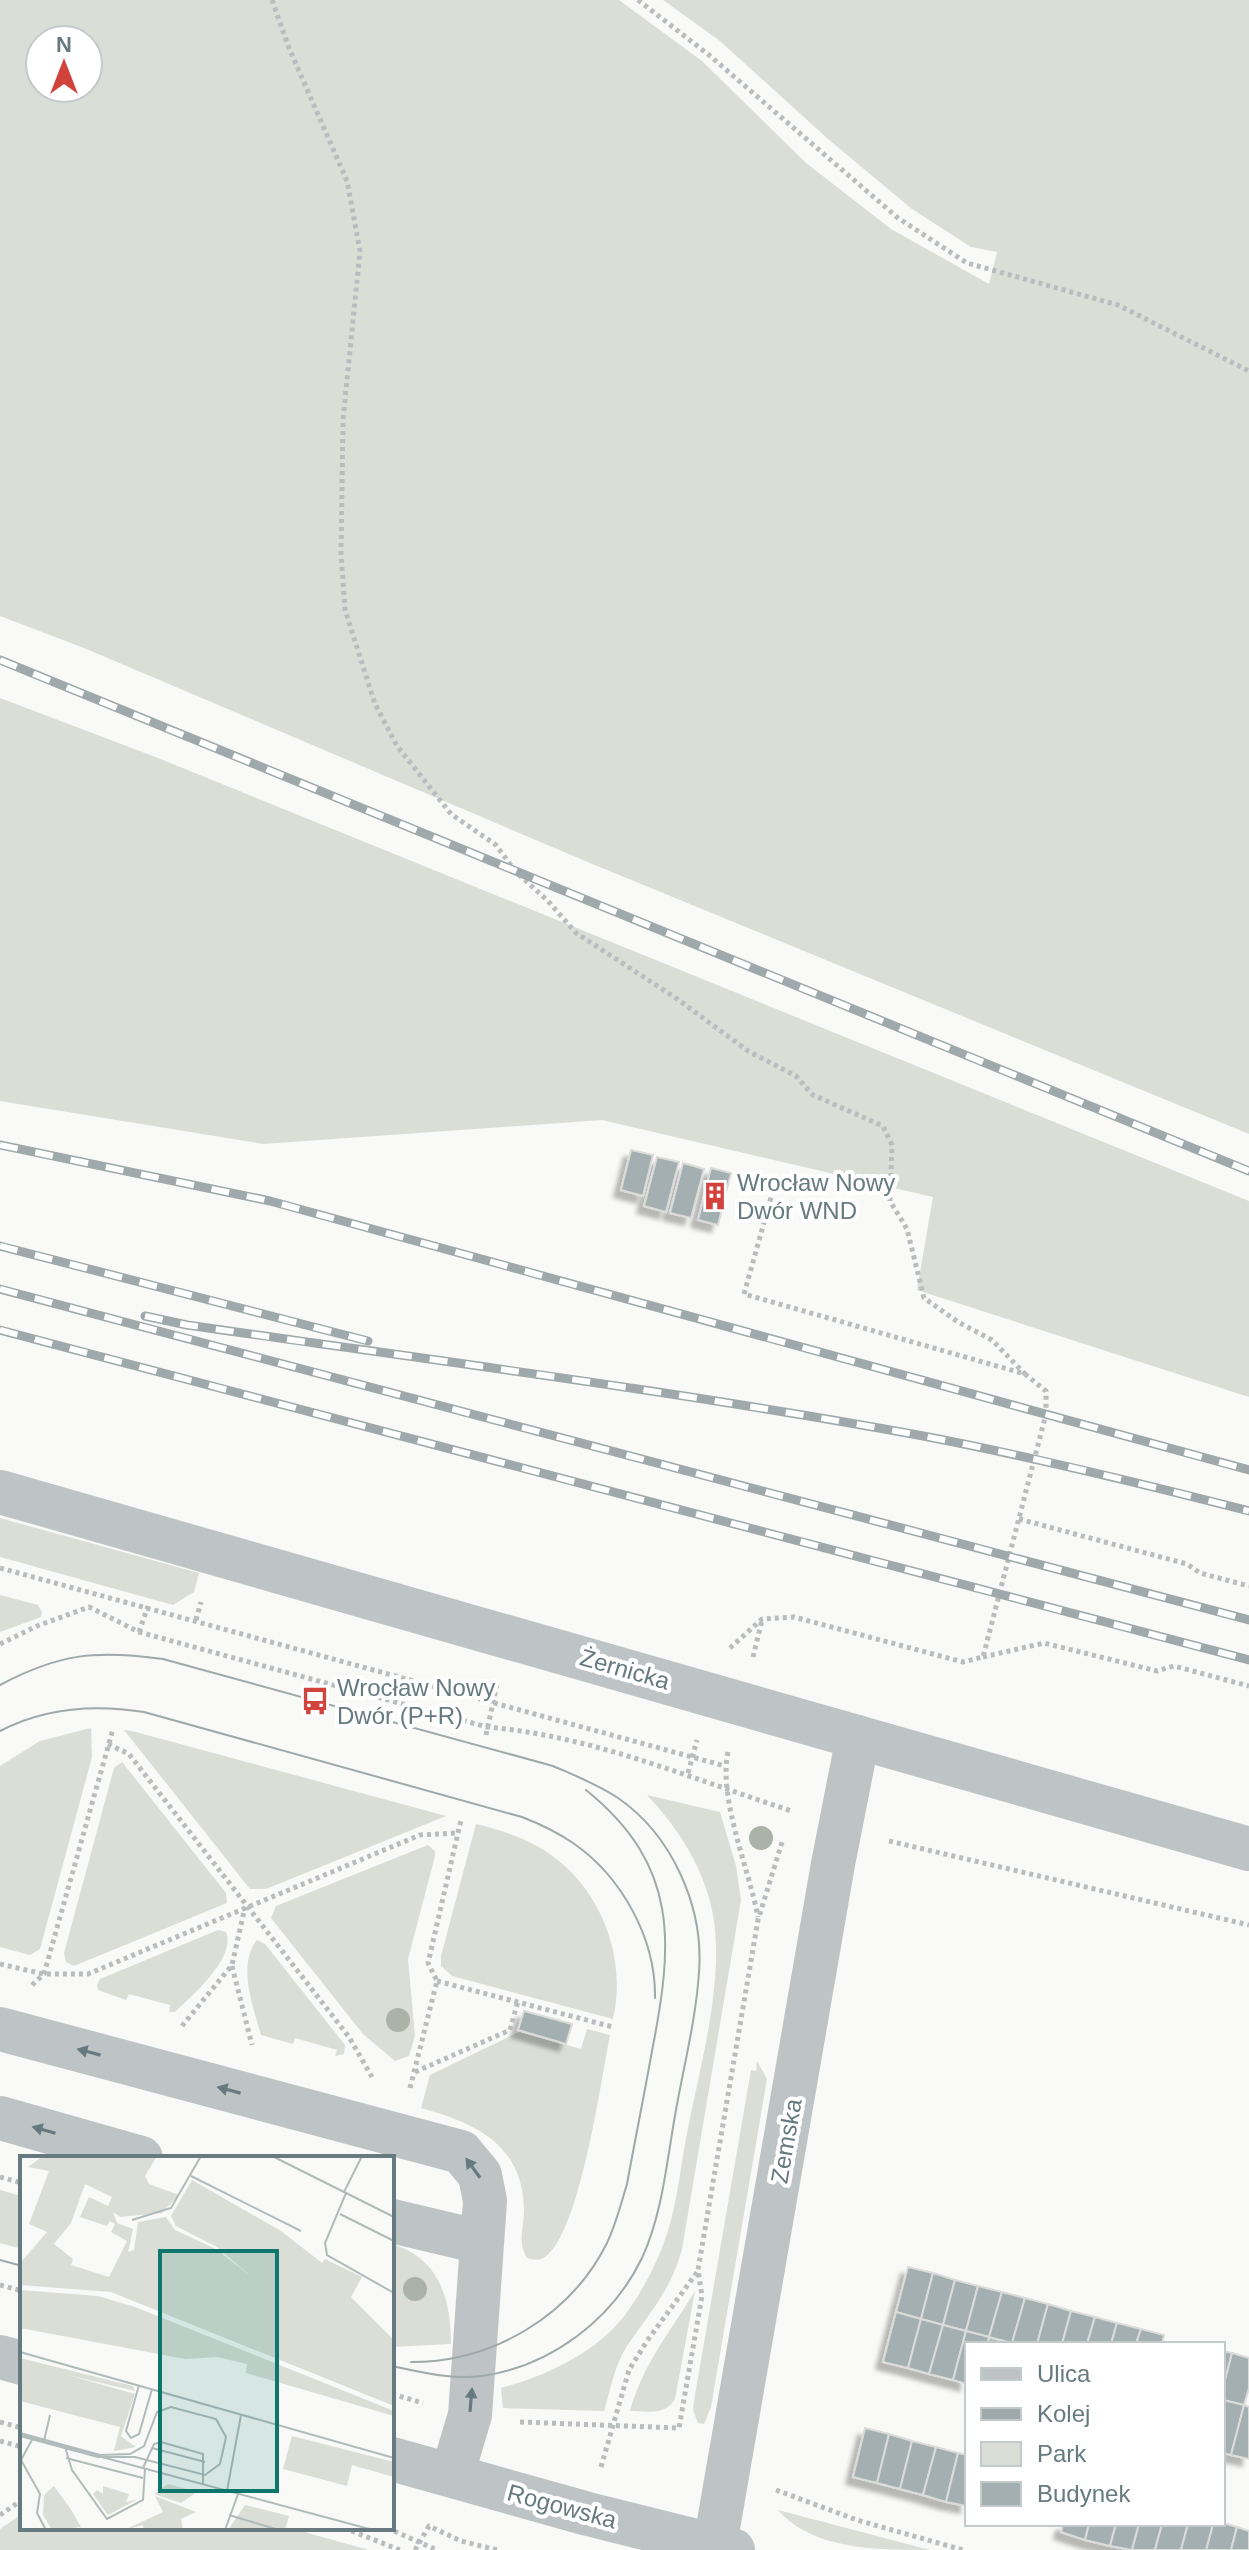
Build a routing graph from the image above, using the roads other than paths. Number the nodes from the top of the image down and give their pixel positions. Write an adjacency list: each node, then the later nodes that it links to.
1 (0, 1492): 2 (street, Żernicka)
2 (858, 1737): 3 (street, Żernicka); 13 (street, Zemska)
3 (1249, 1849)
4 (6, 2030): 8 (street, one-way to 4)
5 (0, 2118): 6 (street, one-way to 5)
6 (134, 2156)
7 (394, 2221): 8 (street)
8 (481, 2242): 12 (street, one-way to 8)
9 (0, 2357): 10 (street)
10 (20, 2362)
11 (394, 2460): 12 (street, Rogowska)
12 (452, 2475): 13 (street, Rogowska)
13 (724, 2548)

